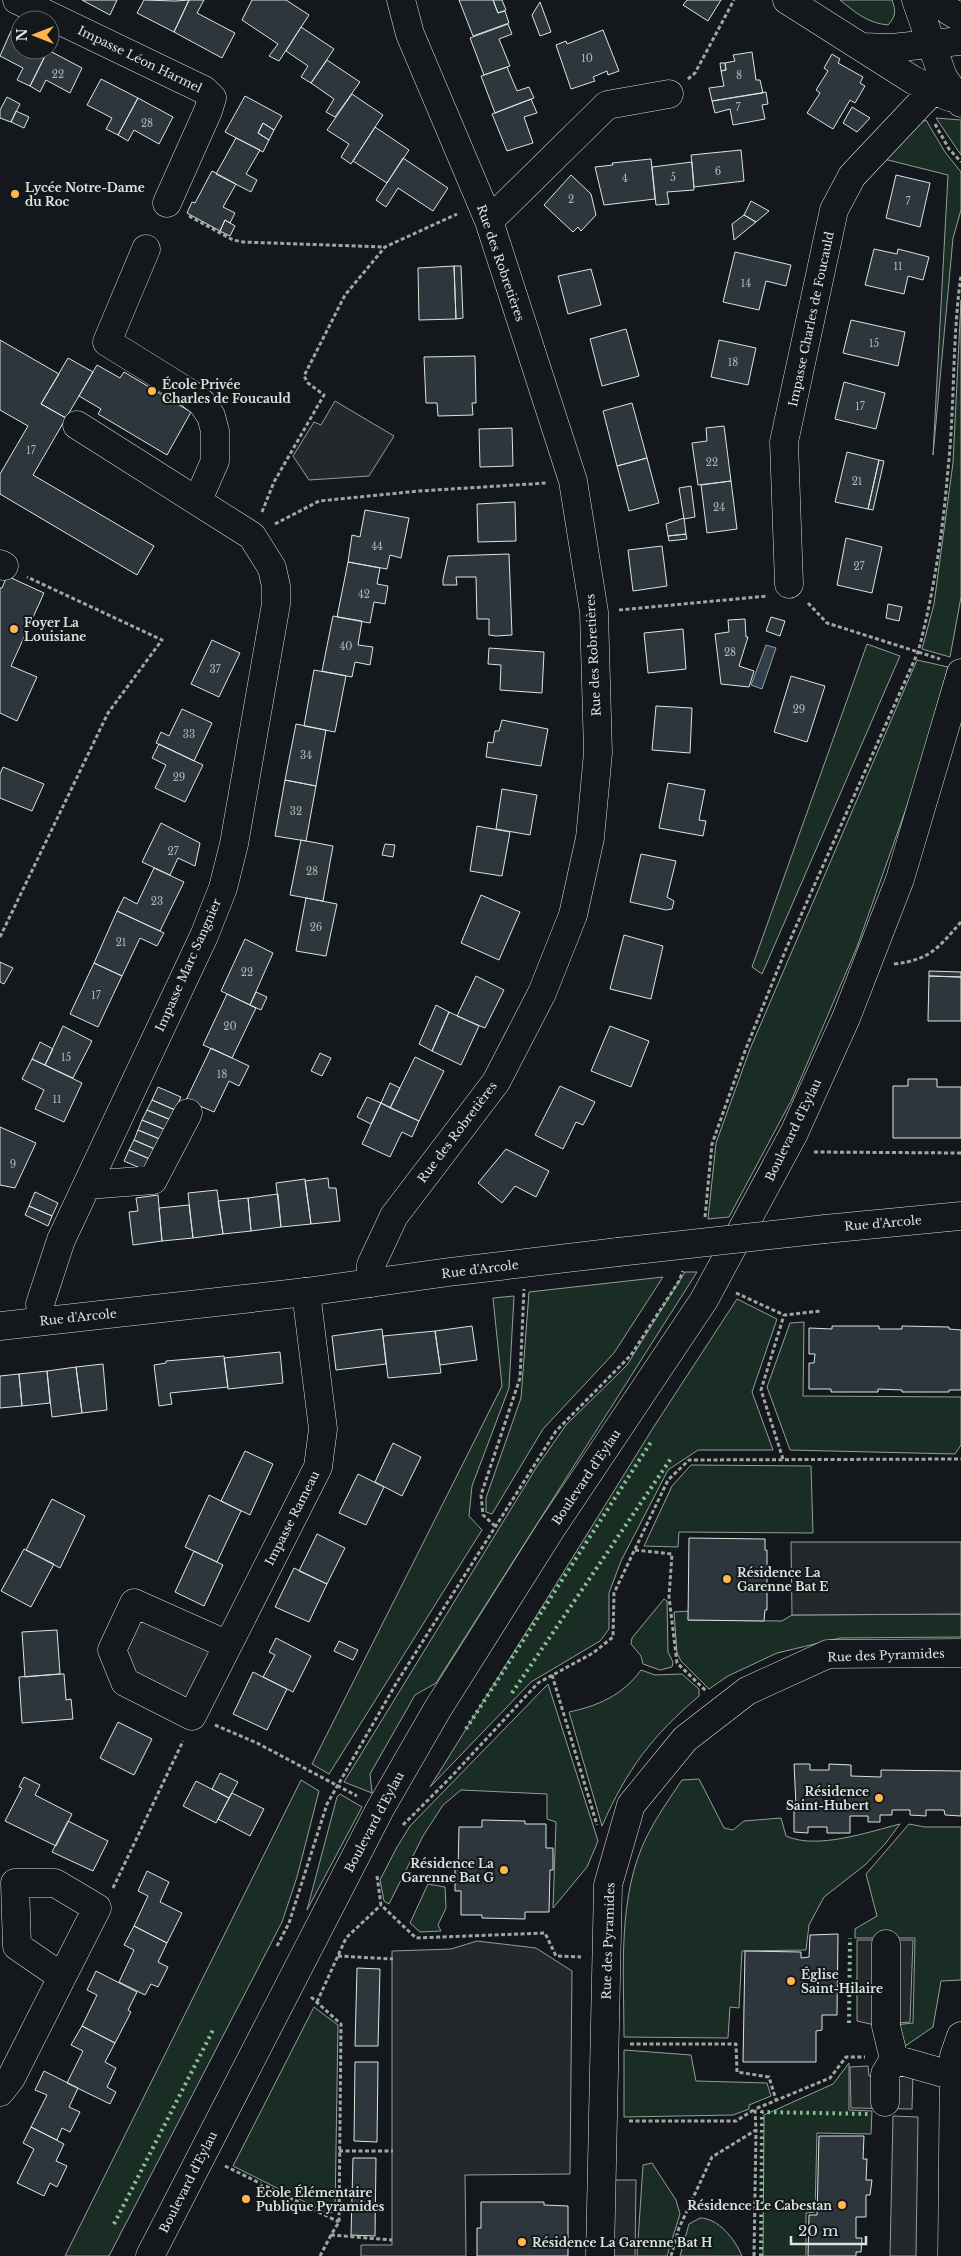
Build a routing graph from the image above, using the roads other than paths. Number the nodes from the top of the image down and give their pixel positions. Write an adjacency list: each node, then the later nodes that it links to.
1 (18, 0): 13 (street, Impasse Léon Harmel)
2 (401, 0): 14 (street, Rue des Robretières)
3 (788, 0): 9 (street)
4 (916, 0): 8 (street)
5 (937, 0): 6 (street)
6 (961, 18)
7 (961, 41): 8 (street)
8 (930, 45): 9 (street); 12 (street)
9 (862, 47): 10 (street)
10 (933, 90): 12 (street); 18 (street, Impasse Charles de Foucauld)
11 (669, 94): 14 (street)
12 (960, 103)
13 (167, 203)
14 (485, 212): 23 (street, Rue des Robretières)
15 (146, 248): 17 (street)
16 (77, 425): 17 (street)
17 (198, 500): 21 (street, Impasse Marc Sangnier)
18 (779, 590)
19 (952, 666): 36 (street, Boulevard d'Eylau)
20 (188, 1113): 21 (street)
21 (87, 1185): 25 (street, Impasse Marc Sangnier)
22 (961, 1216): 23 (street, Rue d'Arcole, bridge)
23 (370, 1283): 24 (street, Rue d'Arcole)
24 (306, 1292): 25 (street, Rue d'Arcole); 27 (street, Impasse Rameau)
25 (42, 1322): 26 (street, Rue d'Arcole)
26 (0, 1326)
27 (228, 1646): 27 (street, Impasse Rameau)
28 (961, 1653): 37 (street, Rue des Pyramides)
29 (886, 1944): 32 (street)
30 (62, 1977): 30 (street); 34 (street)
31 (961, 2036): 33 (street)
32 (894, 2059): 33 (street); 35 (street)
33 (954, 2076): 38 (street)
34 (0, 2092)
35 (885, 2102)
36 (150, 2256)
37 (600, 2256)
38 (952, 2256)

